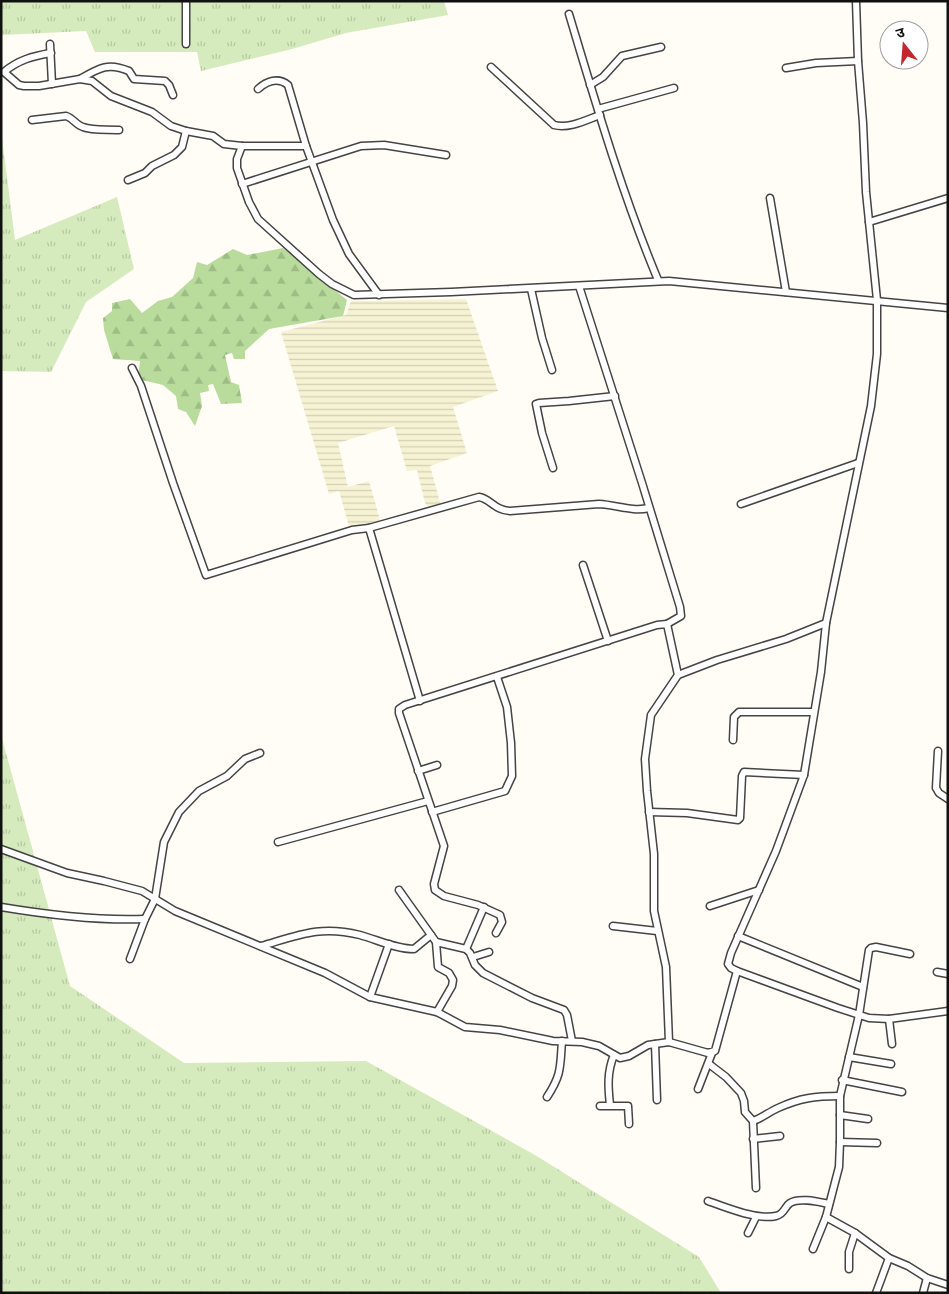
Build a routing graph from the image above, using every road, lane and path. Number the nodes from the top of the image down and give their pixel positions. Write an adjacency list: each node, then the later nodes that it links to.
1 (186, 1): 5 (street)
2 (856, 1): 8 (street)
3 (569, 14): 13 (street)
4 (50, 44): 7 (street)
5 (186, 44)
6 (661, 47): 13 (street)
7 (50, 53): 12 (street); 12 (street)
8 (858, 61): 10 (street); 29 (street)
9 (491, 67): 17 (street)
10 (786, 68)
11 (80, 79): 12 (street); 16 (street); 20 (street)
12 (52, 84)
13 (590, 85): 17 (street)
14 (674, 88): 17 (street)
15 (258, 89): 22 (street)
16 (173, 95)
17 (599, 112): 30 (street)
18 (32, 120): 19 (street)
19 (119, 130)
20 (186, 131): 21 (street); 25 (street)
21 (242, 146): 22 (street); 26 (street)
22 (306, 146): 24 (street)
23 (446, 155): 24 (street)
24 (313, 161): 26 (street); 34 (street)
25 (128, 180)
26 (242, 184): 34 (street)
27 (770, 198): 33 (street)
28 (948, 198): 29 (street)
29 (869, 222): 35 (street)
30 (658, 280): 31 (street); 33 (street)
31 (579, 286): 32 (street); 39 (street)
32 (532, 288): 34 (street); 38 (street)
33 (786, 292): 35 (street)
34 (379, 295)
35 (877, 300): 36 (street); 40 (street)
36 (948, 308)
37 (132, 368): 44 (street)
38 (552, 370)
39 (614, 396): 41 (street); 43 (street)
40 (858, 463): 42 (street); 46 (street)
41 (553, 468)
42 (741, 504)
43 (649, 508): 44 (street); 47 (street)
44 (369, 528): 51 (street)
45 (583, 565): 48 (street)
46 (826, 623): 49 (street); 52 (street)
47 (667, 624): 48 (street); 49 (street)
48 (608, 641): 50 (street)
49 (678, 675): 62 (street)
50 (496, 677): 51 (street); 61 (street)
51 (420, 701): 57 (street)
52 (813, 712): 53 (street); 58 (street)
53 (733, 740)
54 (938, 751): 59 (street)
55 (260, 752): 67 (street)
56 (437, 765): 57 (street)
57 (418, 771): 60 (street)
58 (804, 775): 62 (street); 66 (street)
59 (948, 799)
60 (428, 801): 61 (street); 63 (street)
61 (432, 812): 69 (street)
62 (649, 812): 73 (street)
63 (278, 842)
64 (1, 849): 67 (street)
65 (399, 890): 75 (street)
66 (759, 890): 68 (street); 76 (street)
67 (155, 899): 71 (street); 79 (street)
68 (710, 906)
69 (484, 907): 74 (street); 80 (street)
70 (1, 908): 71 (street)
71 (145, 919): 84 (street)
72 (613, 926): 73 (street)
73 (657, 931): 96 (street)
74 (496, 933)
75 (431, 934): 77 (street); 78 (street)
76 (738, 936): 85 (street); 88 (street)
77 (436, 942): 80 (street); 91 (street)
78 (389, 944): 79 (street); 89 (street)
79 (261, 946): 89 (street)
80 (466, 949): 83 (street)
81 (489, 952): 83 (street)
82 (910, 954): 88 (street)
83 (473, 957): 94 (street)
84 (130, 959)
85 (737, 971): 92 (street); 99 (street)
86 (937, 972): 87 (street)
87 (948, 974)
88 (863, 987): 92 (street)
89 (370, 997): 91 (street)
90 (948, 1011): 93 (street)
91 (437, 1012): 95 (street)
92 (859, 1015): 93 (street); 101 (street)
93 (889, 1019): 98 (street)
94 (572, 1041): 95 (street); 100 (street)
95 (562, 1042): 108 (street)
96 (668, 1042): 97 (street); 99 (street)
97 (655, 1044): 100 (street); 109 (street)
98 (892, 1044)
99 (712, 1053): 102 (street)
100 (614, 1055): 110 (street)
101 (849, 1057): 103 (street); 104 (street)
102 (709, 1064): 105 (street); 114 (street)
103 (891, 1064)
104 (842, 1080): 106 (street); 107 (street)
105 (698, 1089)
106 (902, 1092)
107 (840, 1096): 112 (street); 114 (street)
108 (547, 1097)
109 (657, 1100)
110 (610, 1105): 111 (street); 115 (street)
111 (600, 1106)
112 (840, 1115): 113 (street); 118 (street)
113 (868, 1119)
114 (753, 1121): 117 (street)
115 (629, 1124)
116 (780, 1136): 117 (street)
117 (753, 1139): 120 (street)
118 (840, 1142): 119 (street); 122 (street)
119 (877, 1143)
120 (756, 1188)
121 (708, 1201): 123 (street)
122 (829, 1204): 123 (street); 124 (street)
123 (756, 1217): 125 (street)
124 (826, 1217): 126 (street); 127 (street)
125 (748, 1233)
126 (855, 1233): 128 (street); 129 (street)
127 (814, 1249)
128 (889, 1258): 130 (street); 132 (street)
129 (849, 1269)
130 (927, 1278): 131 (street); 133 (street)
131 (948, 1285)
132 (876, 1293)
133 (922, 1293)

